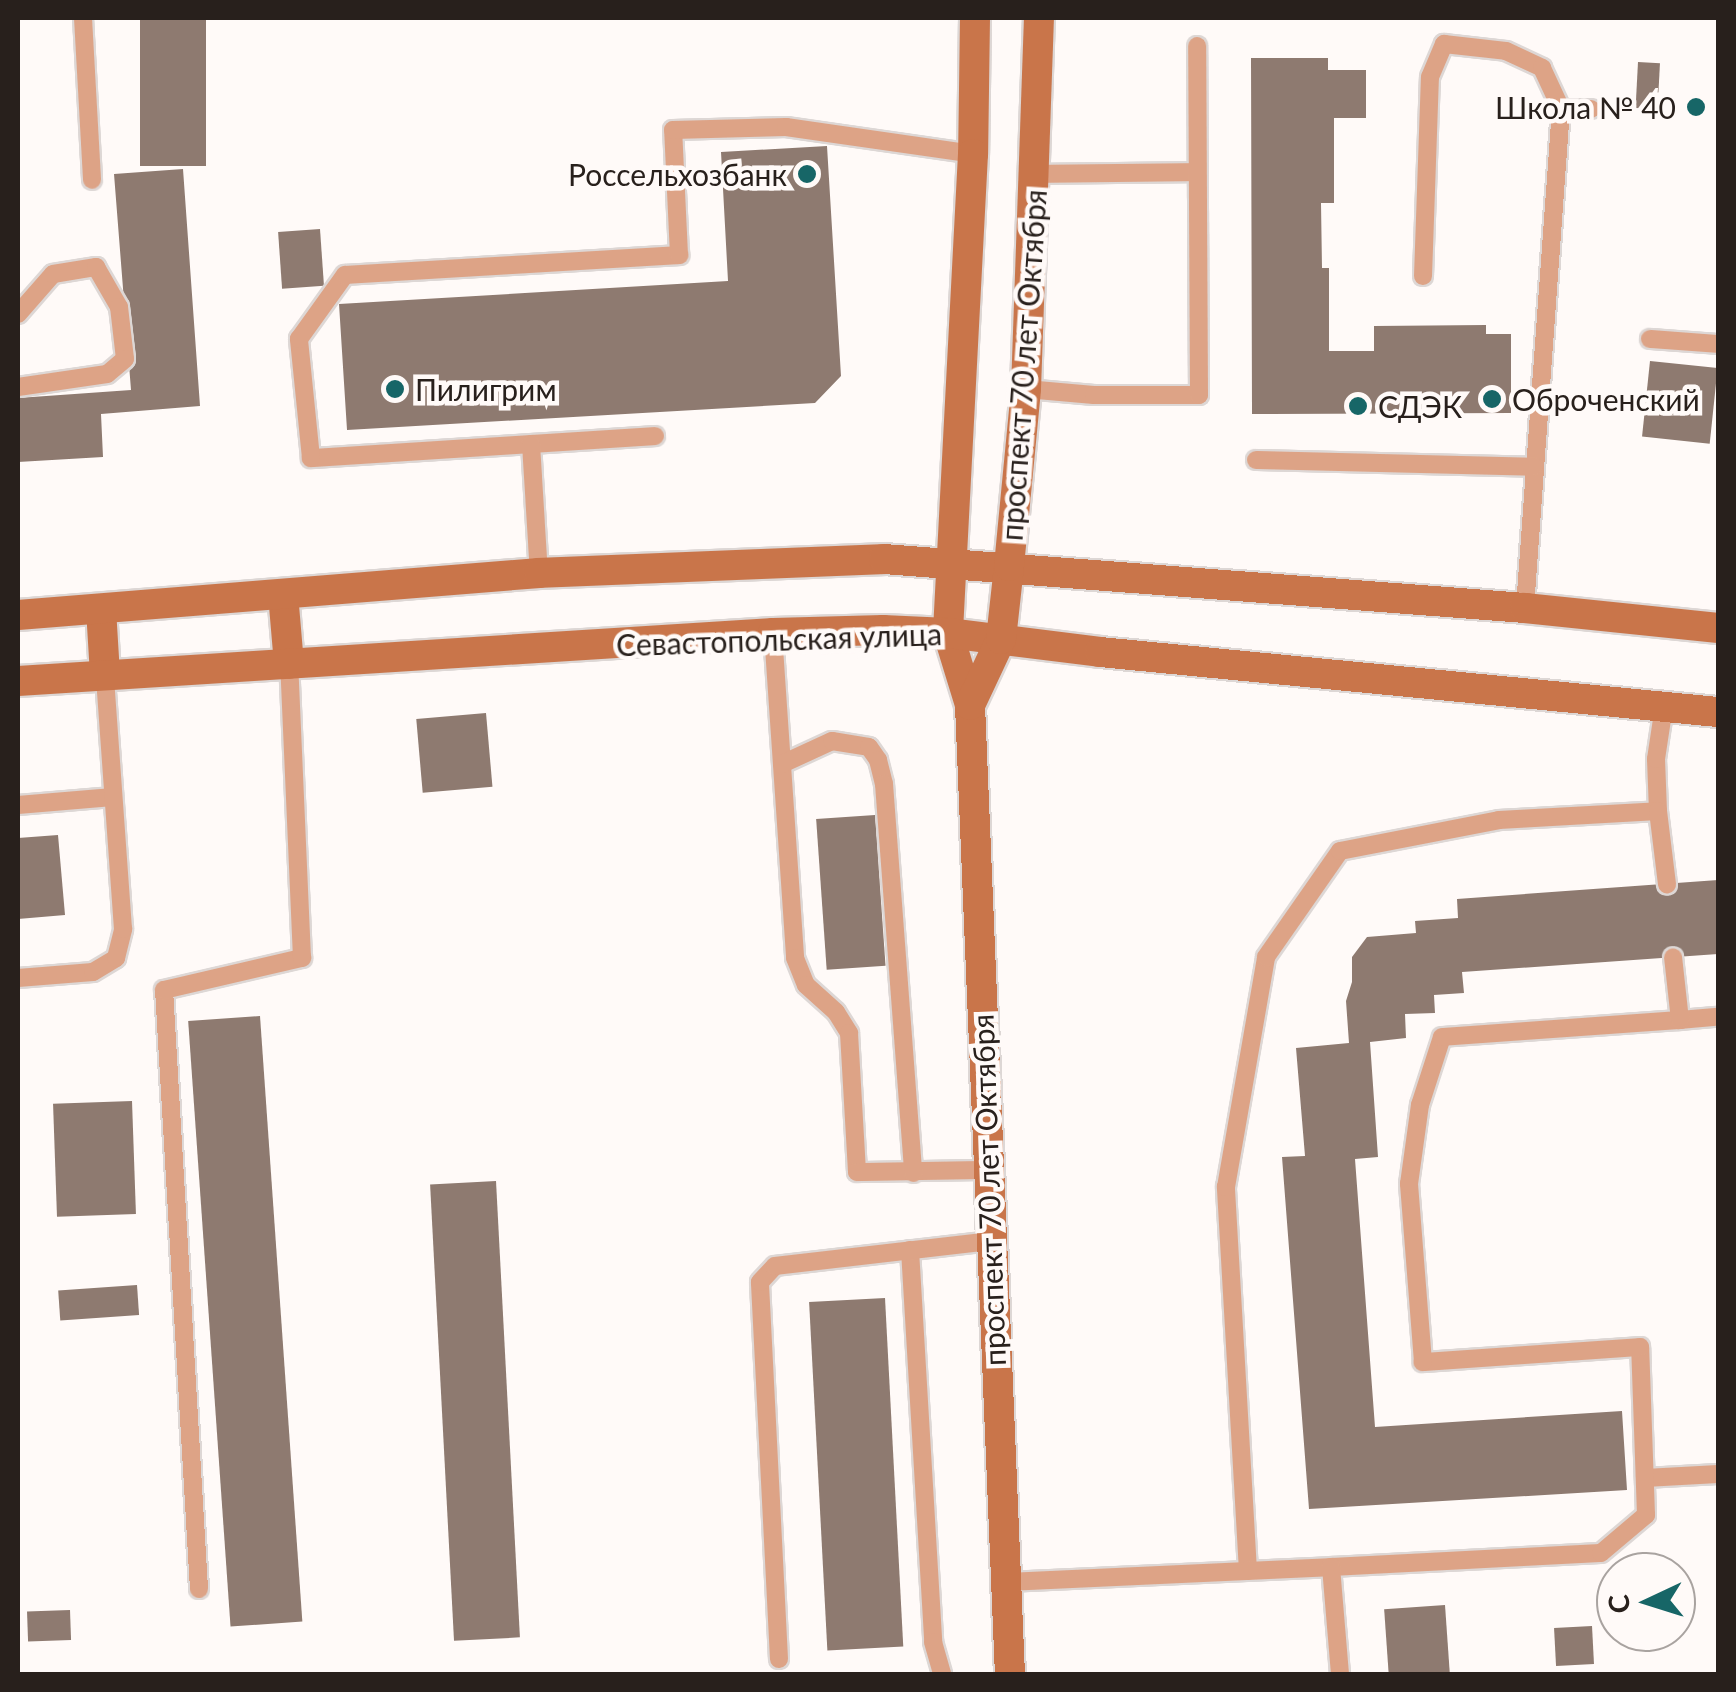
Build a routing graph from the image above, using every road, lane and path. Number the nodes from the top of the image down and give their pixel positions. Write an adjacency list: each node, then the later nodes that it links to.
1 (83, 18): 10 (lane)
2 (974, 18): 7 (street, проспект 70 лет Октября)
3 (1040, 18): 9 (street, проспект 70 лет Октября)
4 (1196, 46): 8 (lane)
5 (1561, 109): 6 (lane); 11 (lane); 20 (lane)
6 (1591, 110)
7 (974, 154): 18 (lane); 21 (street, проспект 70 лет Октября)
8 (1196, 172): 9 (lane); 16 (lane)
9 (1036, 174): 16 (street, проспект 70 лет Октября)
10 (92, 180)
11 (1423, 276)
12 (18, 314): 15 (lane)
13 (1650, 339): 14 (lane)
14 (1718, 344)
15 (18, 387)
16 (1026, 389): 22 (street, проспект 70 лет Октября)
17 (655, 436): 18 (lane)
18 (531, 444): 23 (lane)
19 (1256, 460): 20 (lane)
20 (1534, 467): 25 (lane)
21 (952, 561): 22 (street); 23 (street); 29 (street, проспект 70 лет Октября)
22 (1009, 566): 25 (street); 31 (street, проспект 70 лет Октября)
23 (539, 574): 24 (street)
24 (283, 594): 26 (street); 32 (street)
25 (1525, 608): 28 (street)
26 (101, 609): 27 (street); 33 (street)
27 (18, 615)
28 (1718, 628)
29 (948, 632): 30 (street, Севастопольская улица); 31 (street, Севастопольская улица); 35 (street, проспект 70 лет Октября)
30 (773, 633): 32 (street, Севастопольская улица); 38 (lane)
31 (1000, 639): 35 (street, проспект 70 лет Октября); 36 (street, Севастопольская улица)
32 (289, 664): 33 (street, Севастопольская улица); 56 (lane)
33 (105, 675): 34 (street, Севастопольская улица); 39 (lane)
34 (18, 681)
35 (970, 705): 47 (street, проспект 70 лет Октября)
36 (1664, 706): 37 (street, Севастопольская улица); 41 (lane)
37 (1718, 712)
38 (782, 764): 48 (lane); 48 (lane)
39 (113, 797): 40 (lane); 44 (lane)
40 (18, 805)
41 (1658, 811): 42 (lane); 54 (lane)
42 (1667, 884)
43 (1673, 957): 46 (lane)
44 (18, 978)
45 (1718, 1017): 46 (lane)
46 (1680, 1020): 52 (lane)
47 (987, 1170): 48 (lane); 49 (street, проспект 70 лет Октября)
48 (913, 1173)
49 (990, 1241): 50 (lane); 55 (street, проспект 70 лет Октября)
50 (910, 1250): 57 (lane); 58 (lane)
51 (1718, 1474): 52 (lane)
52 (1645, 1478): 53 (lane)
53 (1331, 1568): 54 (lane); 60 (lane)
54 (1248, 1571): 55 (lane)
55 (1005, 1582): 59 (street, проспект 70 лет Октября)
56 (198, 1589)
57 (779, 1658)
58 (942, 1674)
59 (1010, 1674)
60 (1340, 1674)

